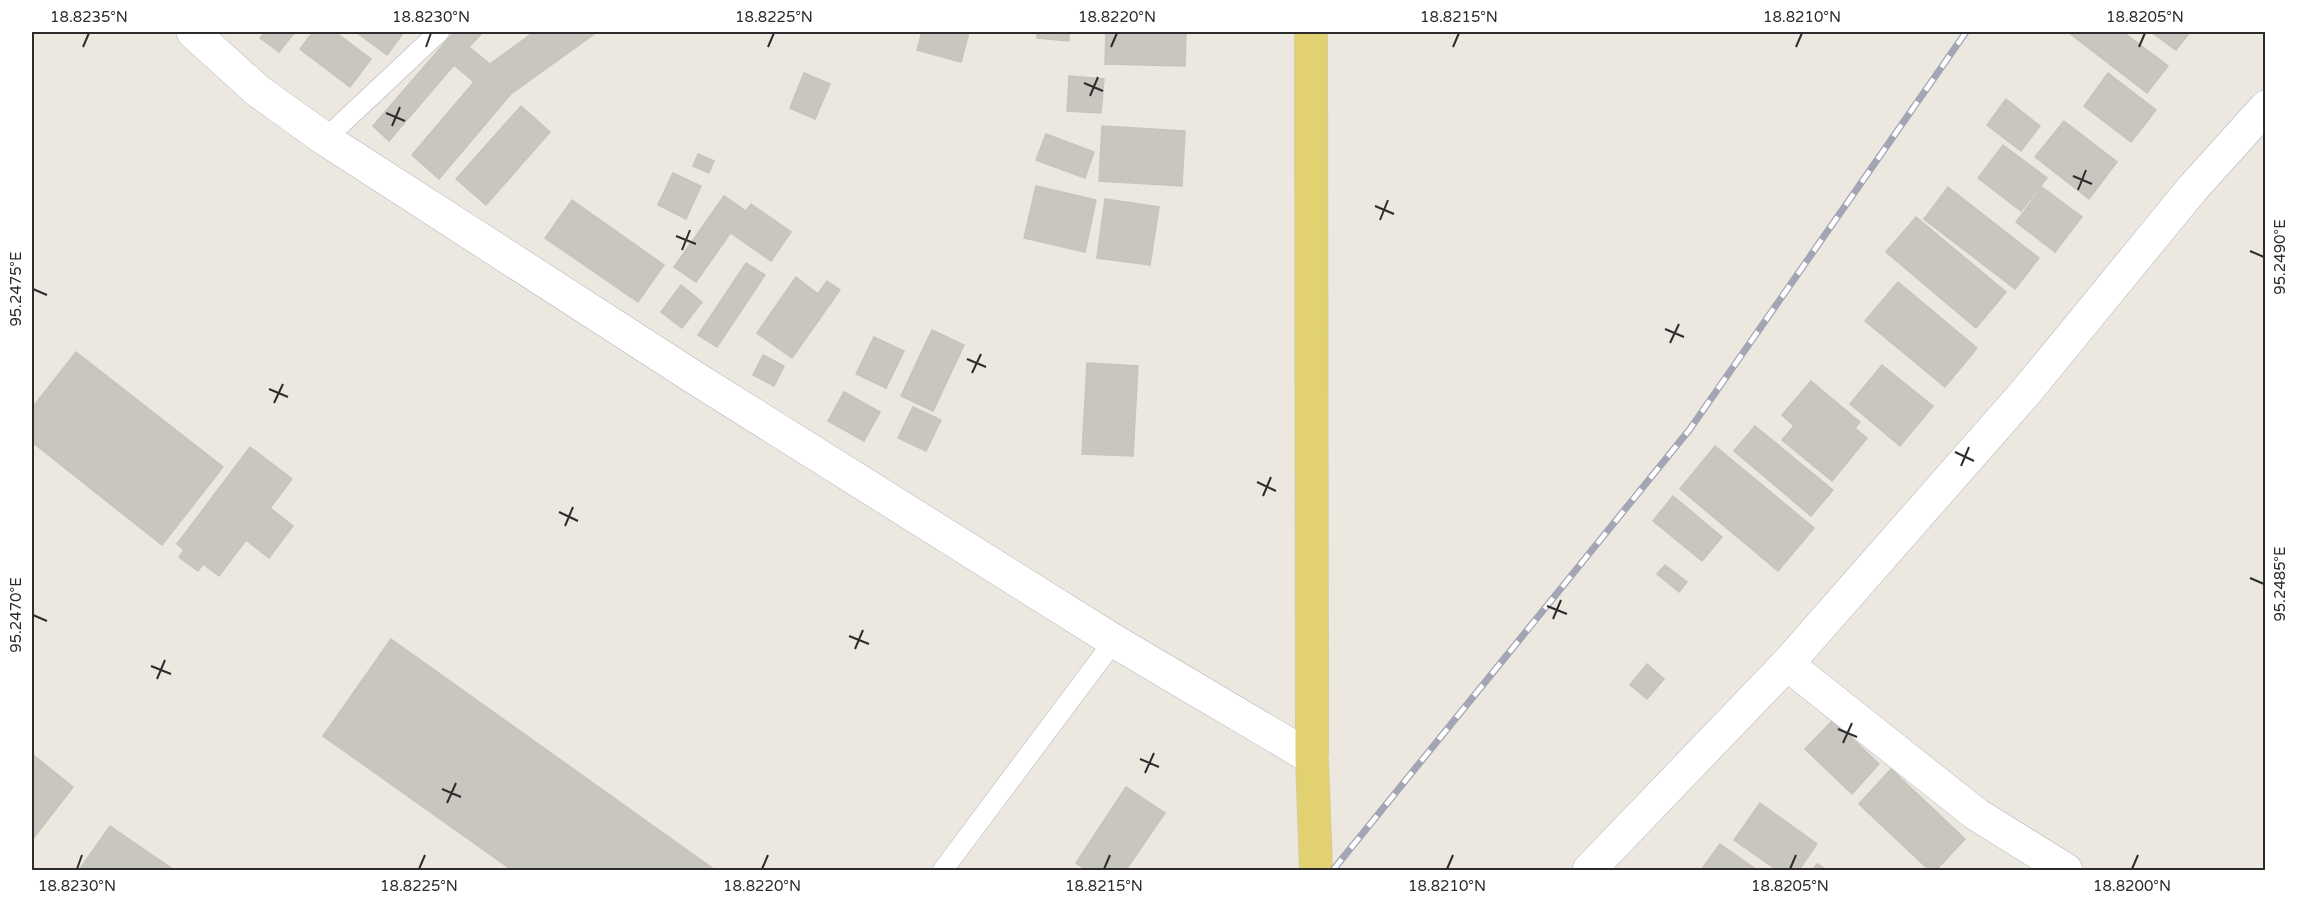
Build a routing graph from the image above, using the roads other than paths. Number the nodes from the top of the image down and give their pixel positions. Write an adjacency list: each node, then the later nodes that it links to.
1 (193, 32): 5 (street)
2 (439, 32): 5 (lane)
3 (1311, 32): 8 (main road)
4 (2265, 107): 7 (street)
5 (325, 139): 6 (street)
6 (1114, 641): 8 (street); 9 (lane)
7 (1787, 664): 11 (street); 12 (street)
8 (1312, 758): 10 (main road)
9 (943, 870)
10 (1316, 870)
11 (1589, 870)
12 (2066, 870)

